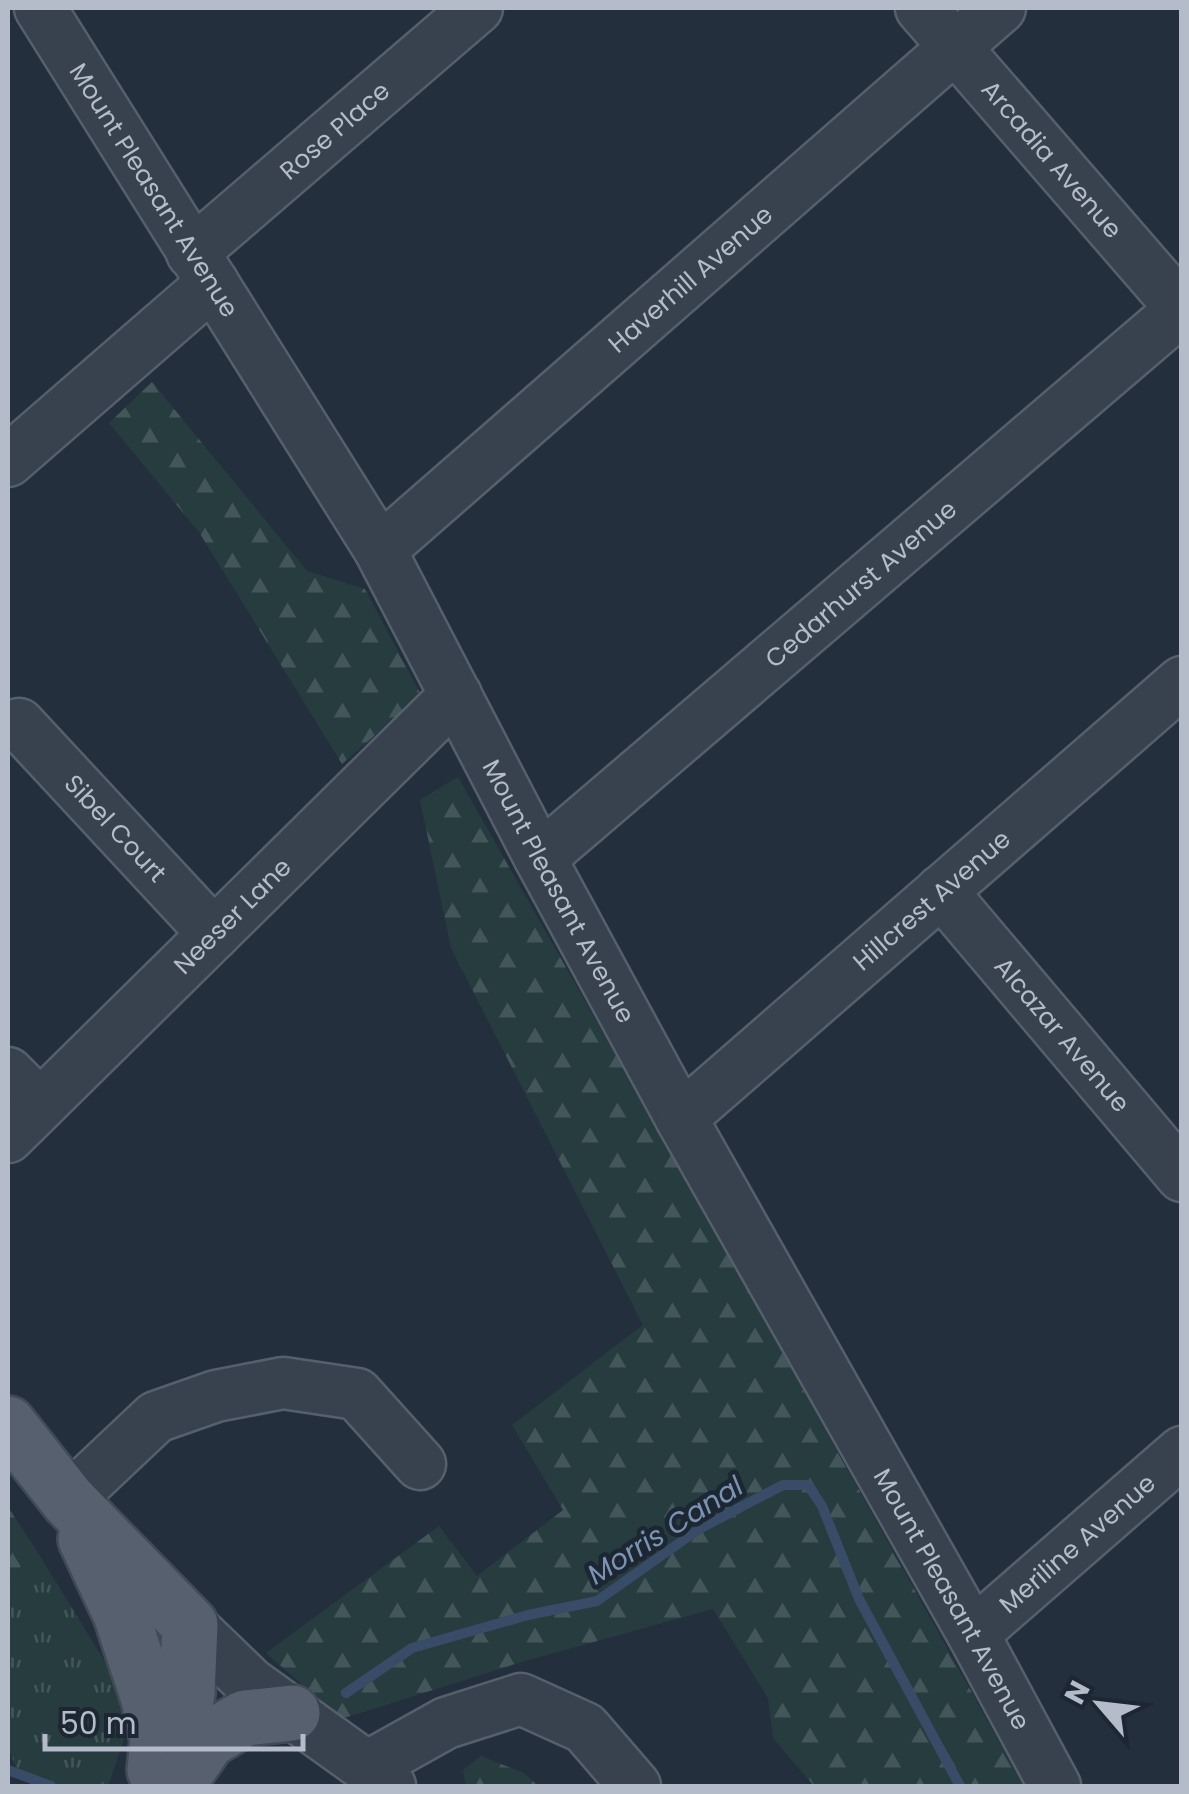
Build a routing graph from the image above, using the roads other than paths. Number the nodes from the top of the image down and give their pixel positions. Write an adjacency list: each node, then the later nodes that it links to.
1 (40, 8): 6 (street, Mount Pleasant Avenue)
2 (477, 8): 6 (street, Rose Place)
3 (921, 8): 5 (street, Arcadia Avenue)
4 (1000, 8): 5 (street, Haverhill Avenue)
5 (955, 47): 7 (street, Arcadia Avenue); 9 (street, Haverhill Avenue)
6 (203, 268): 8 (street, Rose Place); 9 (street, Mount Pleasant Avenue)
7 (1182, 309): 13 (street, Cedarhurst Avenue)
8 (8, 461)
9 (380, 550): 11 (street, Mount Pleasant Avenue)
10 (1182, 682): 14 (street, Hillcrest Avenue)
11 (456, 695): 13 (street, Mount Pleasant Avenue); 15 (street, Neeser Lane)
12 (19, 724): 15 (street, Sibel Court)
13 (540, 858): 17 (street, Mount Pleasant Avenue)
14 (941, 891): 17 (street, Hillcrest Avenue); 18 (street, Alcazar Avenue)
15 (214, 934): 16 (street, Neeser Lane)
16 (18, 1105)
17 (680, 1118): 24 (street, Mount Pleasant Avenue)
18 (1182, 1176)
19 (8, 1424): 22 (main road)
20 (1182, 1452): 24 (street, Meriline Avenue)
21 (420, 1464): 22 (street)
22 (68, 1500): 23 (main road); 27 (main road)
23 (190, 1625): 25 (street); 28 (main road)
24 (973, 1634): 31 (street, Mount Pleasant Avenue)
25 (292, 1713): 26 (street); 29 (main road)
26 (378, 1777): 30 (street)
27 (154, 1786)
28 (162, 1786)
29 (176, 1786)
30 (635, 1786)
31 (1055, 1786)

